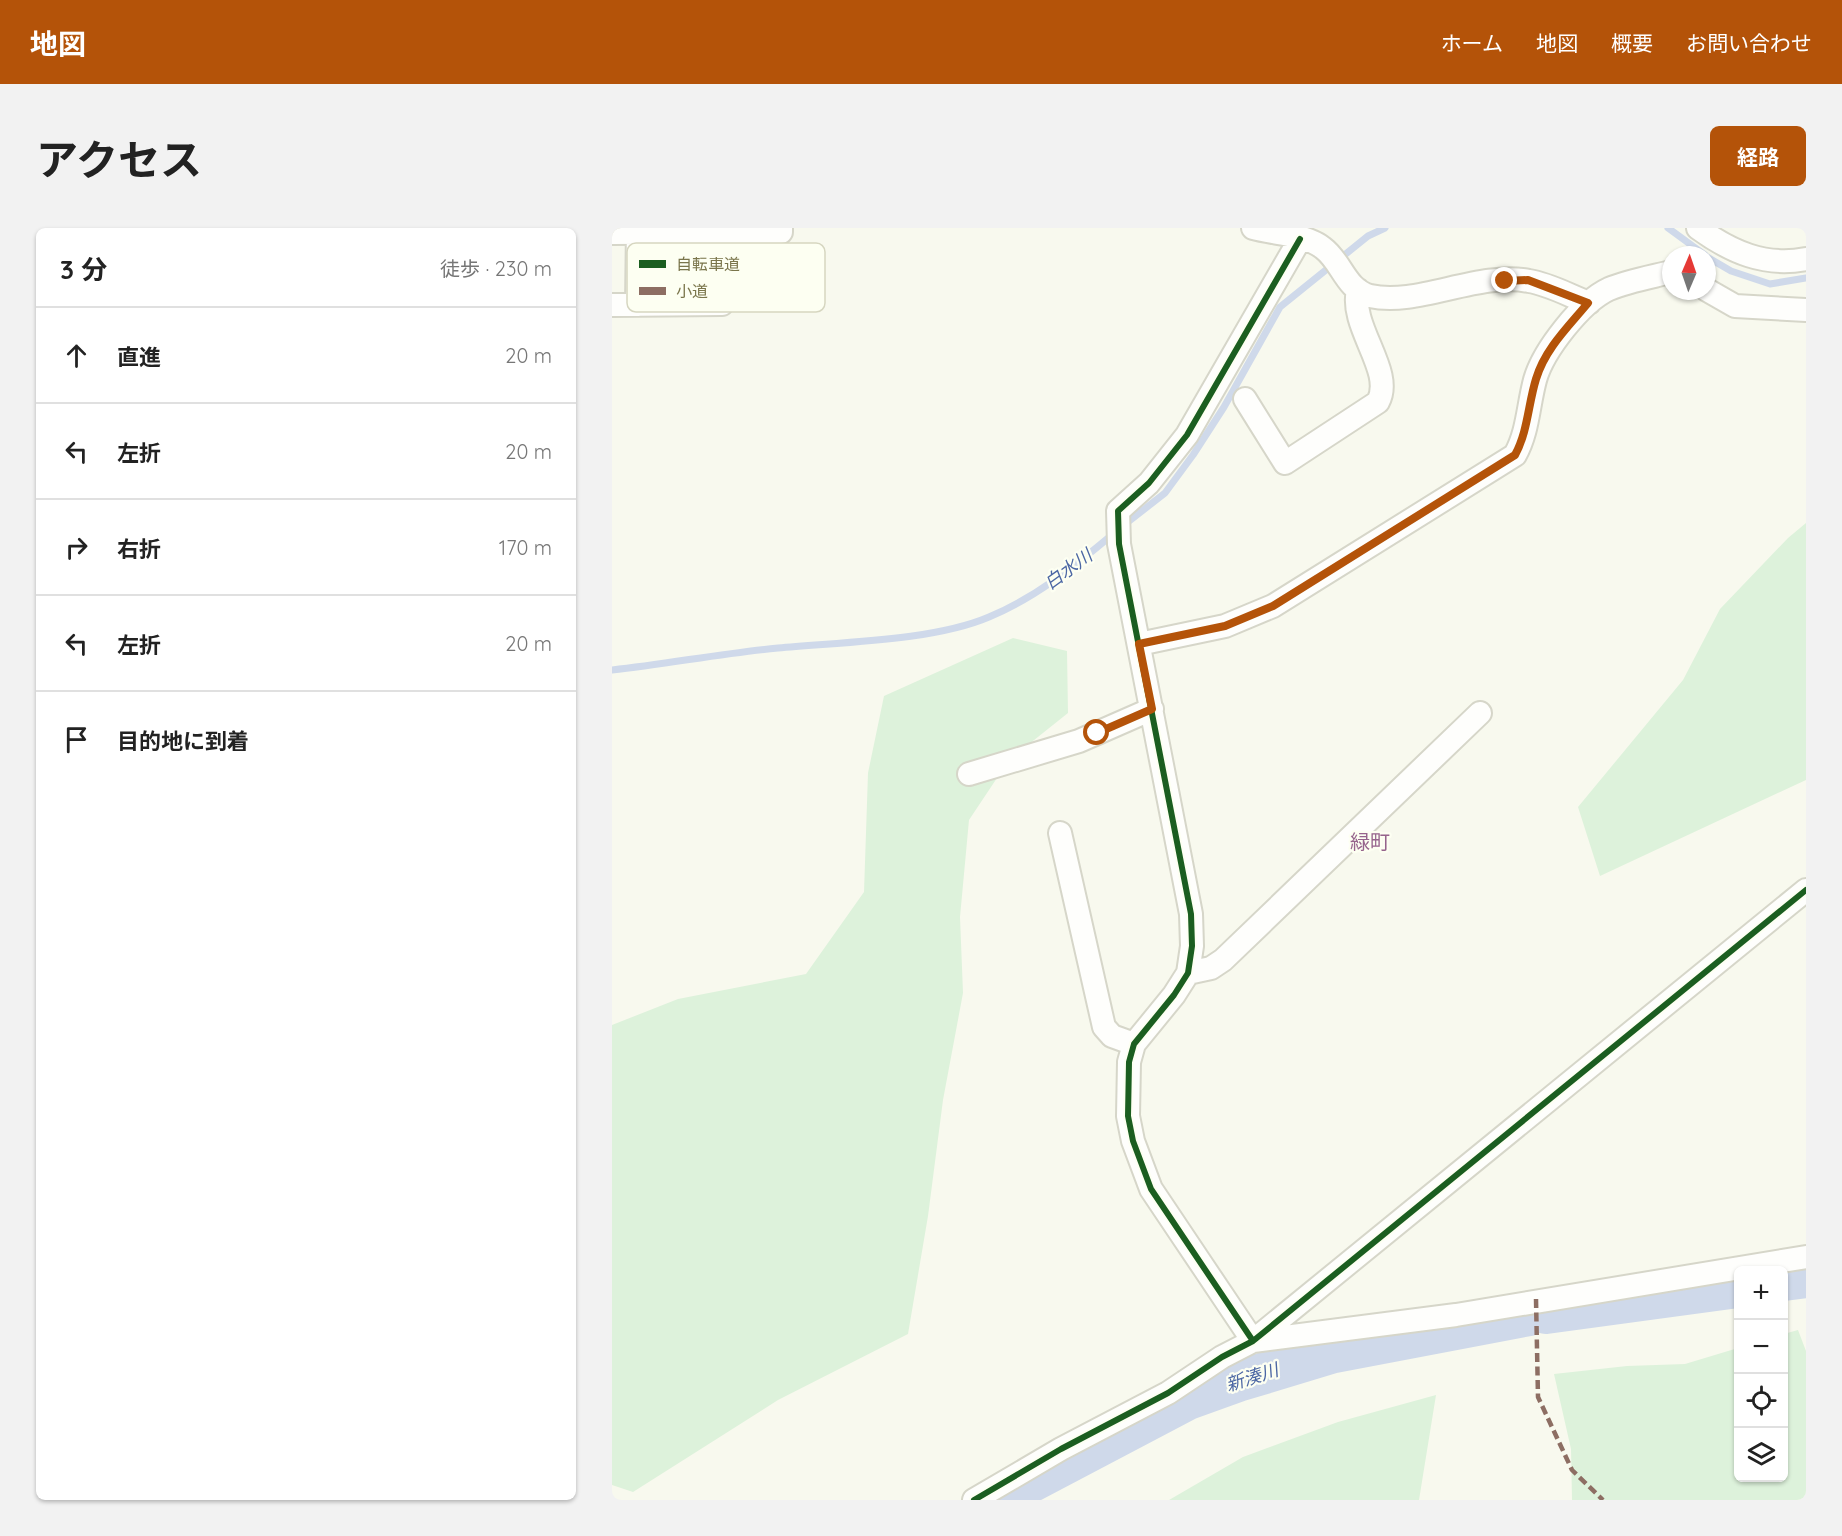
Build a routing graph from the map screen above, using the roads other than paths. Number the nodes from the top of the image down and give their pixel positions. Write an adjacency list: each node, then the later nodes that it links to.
1 (781, 228): 4 (street)
2 (1253, 228): 6 (street)
3 (1698, 228): 7 (street)
4 (638, 231): 5 (street)
5 (612, 233)
6 (1300, 239): 9 (street); 14 (street)
7 (1806, 260)
8 (1662, 274): 11 (street)
9 (1358, 290): 11 (street); 13 (street)
10 (1716, 295): 12 (street)
11 (1588, 303): 14 (street)
12 (1806, 310)
13 (1245, 399)
14 (1139, 644): 15 (street)
15 (1152, 709): 17 (street); 20 (street)
16 (1480, 713): 20 (street)
17 (969, 774)
18 (1060, 833): 21 (street)
19 (1806, 891): 23 (street)
20 (1188, 973): 21 (street)
21 (1134, 1044): 23 (street)
22 (1806, 1257): 23 (street)
23 (1253, 1341): 24 (street)
24 (974, 1500)

